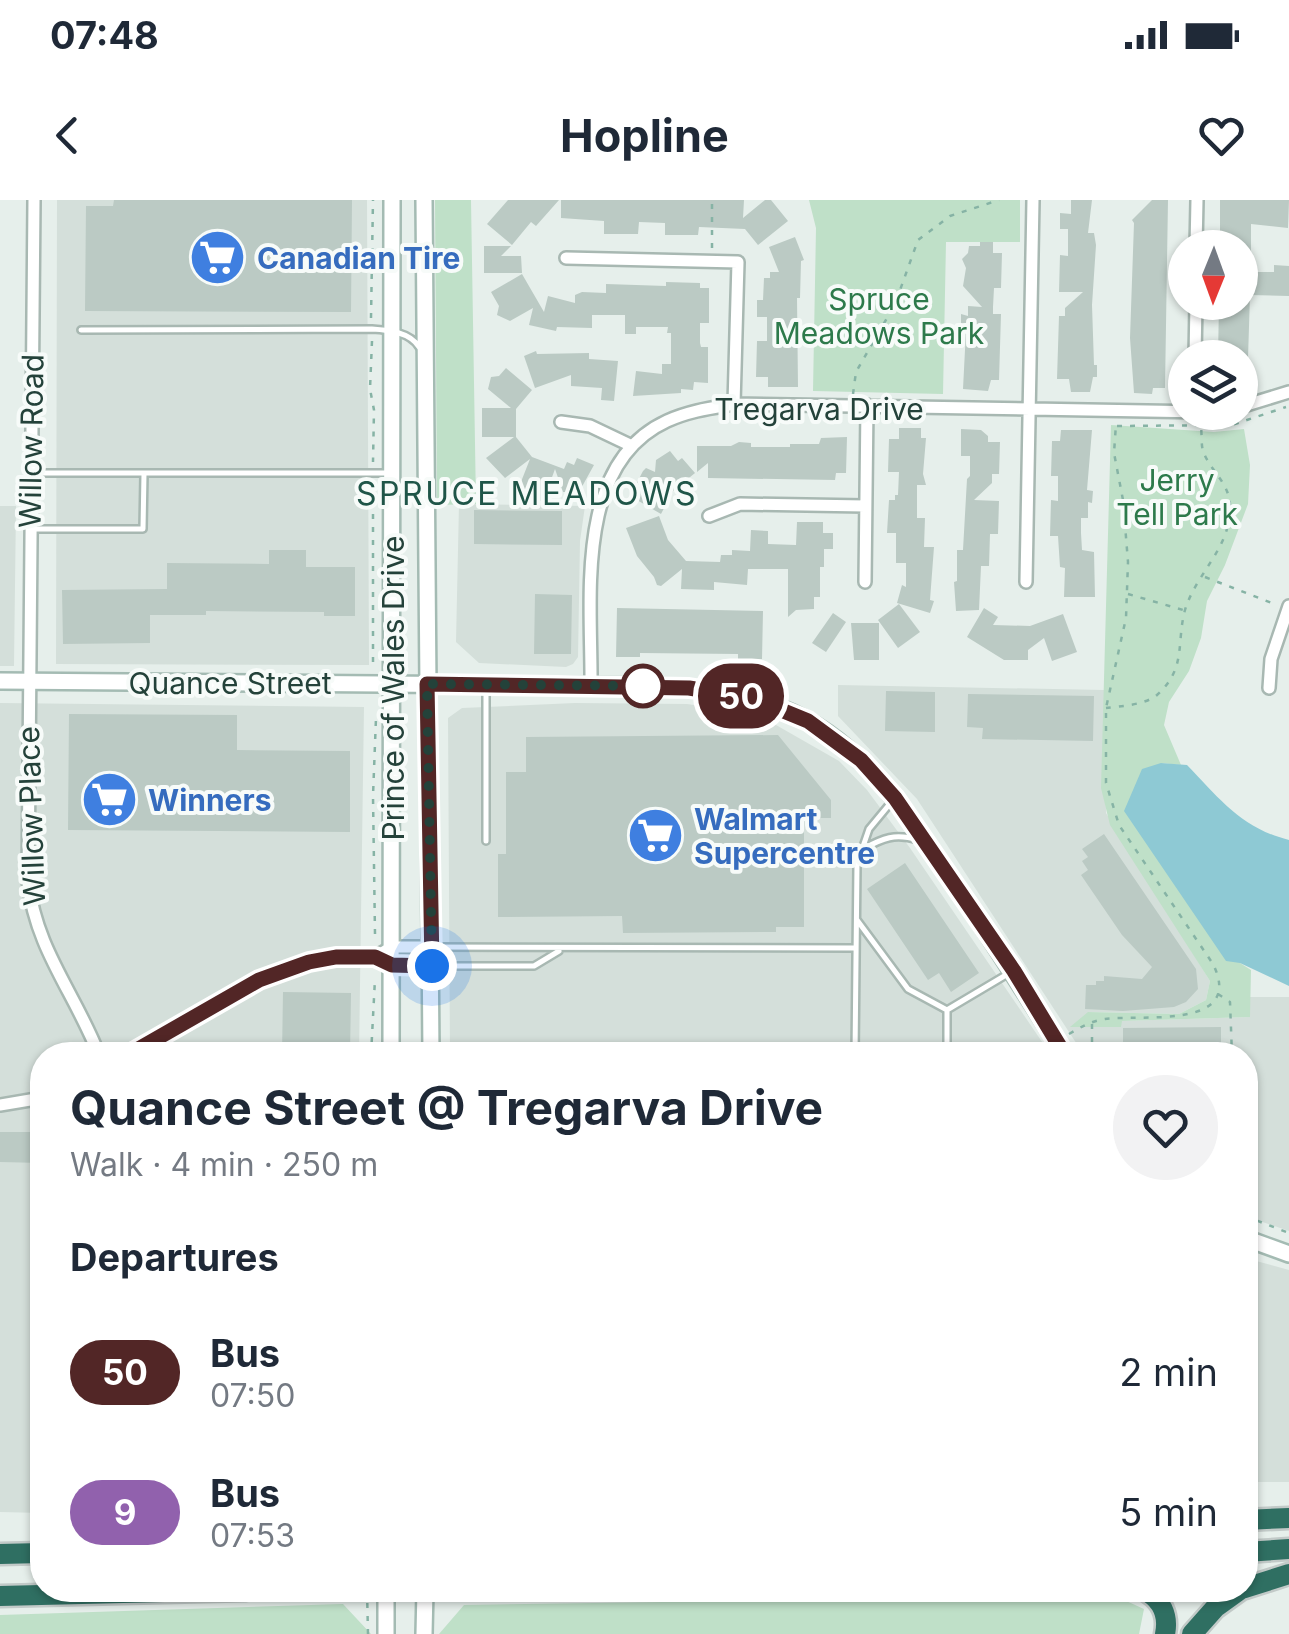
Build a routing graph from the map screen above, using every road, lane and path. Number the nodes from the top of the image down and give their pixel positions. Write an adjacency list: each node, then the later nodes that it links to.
1 (34, 200): 27 (street, Willow Road)
2 (373, 200): 12 (path)
3 (392, 200): 14 (main road, Prince of Wales Drive)
4 (424, 200): 15 (main road, Prince of Wales Drive)
5 (712, 200): 11 (path)
6 (998, 200): 19 (path)
7 (1033, 200): 21 (street)
8 (1197, 200): 9 (street)
9 (1196, 230)
10 (566, 258): 11 (street)
11 (712, 261): 18 (street)
12 (372, 329): 13 (lane); 14 (lane); 28 (path)
13 (81, 330)
14 (392, 330): 15 (lane); 30 (main road, Prince of Wales Drive)
15 (425, 359): 44 (main road, Prince of Wales Drive)
16 (1289, 392): 17 (street)
17 (1258, 401)
18 (734, 404): 19 (street, Tregarva Drive); 26 (street, Tregarva Drive)
19 (853, 405): 20 (street, Tregarva Drive)
20 (867, 405): 21 (street, Tregarva Drive); 31 (street)
21 (1030, 411): 22 (street, Tregarva Drive); 36 (street)
22 (1168, 413)
23 (561, 422): 26 (street)
24 (1116, 426): 37 (path)
25 (1201, 430): 34 (path)
26 (632, 446): 46 (street, Tregarva Drive)
27 (30, 473): 29 (lane); 33 (street, Willow Road)
28 (374, 473): 29 (lane); 30 (lane); 40 (path)
29 (144, 474): 33 (lane)
30 (392, 474): 43 (main road, Prince of Wales Drive)
31 (865, 506): 32 (street); 35 (street)
32 (709, 516)
33 (30, 529): 42 (street, Willow Road)
34 (1204, 577): 38 (path); 39 (path)
35 (865, 582)
36 (1026, 582)
37 (1127, 594): 39 (path); 48 (path)
38 (1288, 608): 47 (street)
39 (1185, 611): 48 (path)
40 (373, 662)
41 (0, 682): 42 (main road, Quance Street)
42 (28, 682): 43 (main road, Quance Street); 69 (street, Willow Place)
43 (394, 684): 44 (main road, Quance Street); 56 (main road, Prince of Wales Drive)
44 (427, 684): 45 (main road, Quance Street); 57 (main road, Prince of Wales Drive)
45 (486, 684): 46 (main road, Quance Street); 51 (lane)
46 (592, 685): 50 (main road, Quance Street)
47 (1269, 688)
48 (1106, 708): 65 (path)
49 (378, 712): 55 (path)
50 (895, 798): 52 (main road, Quance Street); 53 (lane)
51 (486, 840)
52 (926, 842): 53 (lane); 63 (main road, Quance Street)
53 (860, 850): 54 (lane)
54 (855, 918): 58 (lane); 66 (lane)
55 (375, 934)
56 (392, 947): 57 (street); 60 (street); 61 (main road, Prince of Wales Drive)
57 (432, 947): 59 (lane); 62 (main road, Prince of Wales Drive)
58 (855, 948): 59 (lane); 74 (lane)
59 (562, 949): 62 (lane)
60 (375, 957): 61 (street); 70 (street)
61 (392, 965): 62 (street); 72 (main road, Prince of Wales Drive)
62 (432, 966): 73 (main road, Prince of Wales Drive)
63 (1014, 971): 66 (lane); 68 (main road, Quance Street)
64 (375, 979): 71 (path)
65 (1217, 994): 67 (path); 78 (path)
66 (947, 1010): 75 (lane)
67 (1092, 1022): 68 (path); 77 (path)
68 (1055, 1039): 76 (main road, Quance Street)
69 (94, 1042)
70 (151, 1042)
71 (372, 1042)
72 (391, 1042)
73 (432, 1042)
74 (854, 1042)
75 (948, 1042)
76 (1057, 1042)
77 (1092, 1042)
78 (1232, 1042)
79 (30, 1100): 80 (street)
80 (0, 1106)
81 (1258, 1221): 82 (path)
82 (1289, 1232)
83 (1258, 1243): 84 (main road)
84 (1289, 1254)
85 (1289, 1518): 86 (highway)
86 (1258, 1519)
87 (1289, 1550): 88 (highway)
88 (1258, 1551)
89 (30, 1554): 90 (highway)
90 (0, 1556)
91 (1258, 1572): 92 (highway)
92 (1289, 1572): 93 (highway)
93 (1258, 1583)
94 (30, 1593): 96 (highway)
95 (30, 1595): 96 (highway)
96 (0, 1596)
97 (367, 1602): 102 (path)
98 (386, 1602): 103 (main road)
99 (425, 1602): 104 (main road)
100 (1158, 1602): 105 (highway)
101 (1223, 1602): 106 (highway)
102 (368, 1634)
103 (386, 1634)
104 (424, 1634)
105 (1165, 1634)
106 (1192, 1634)

